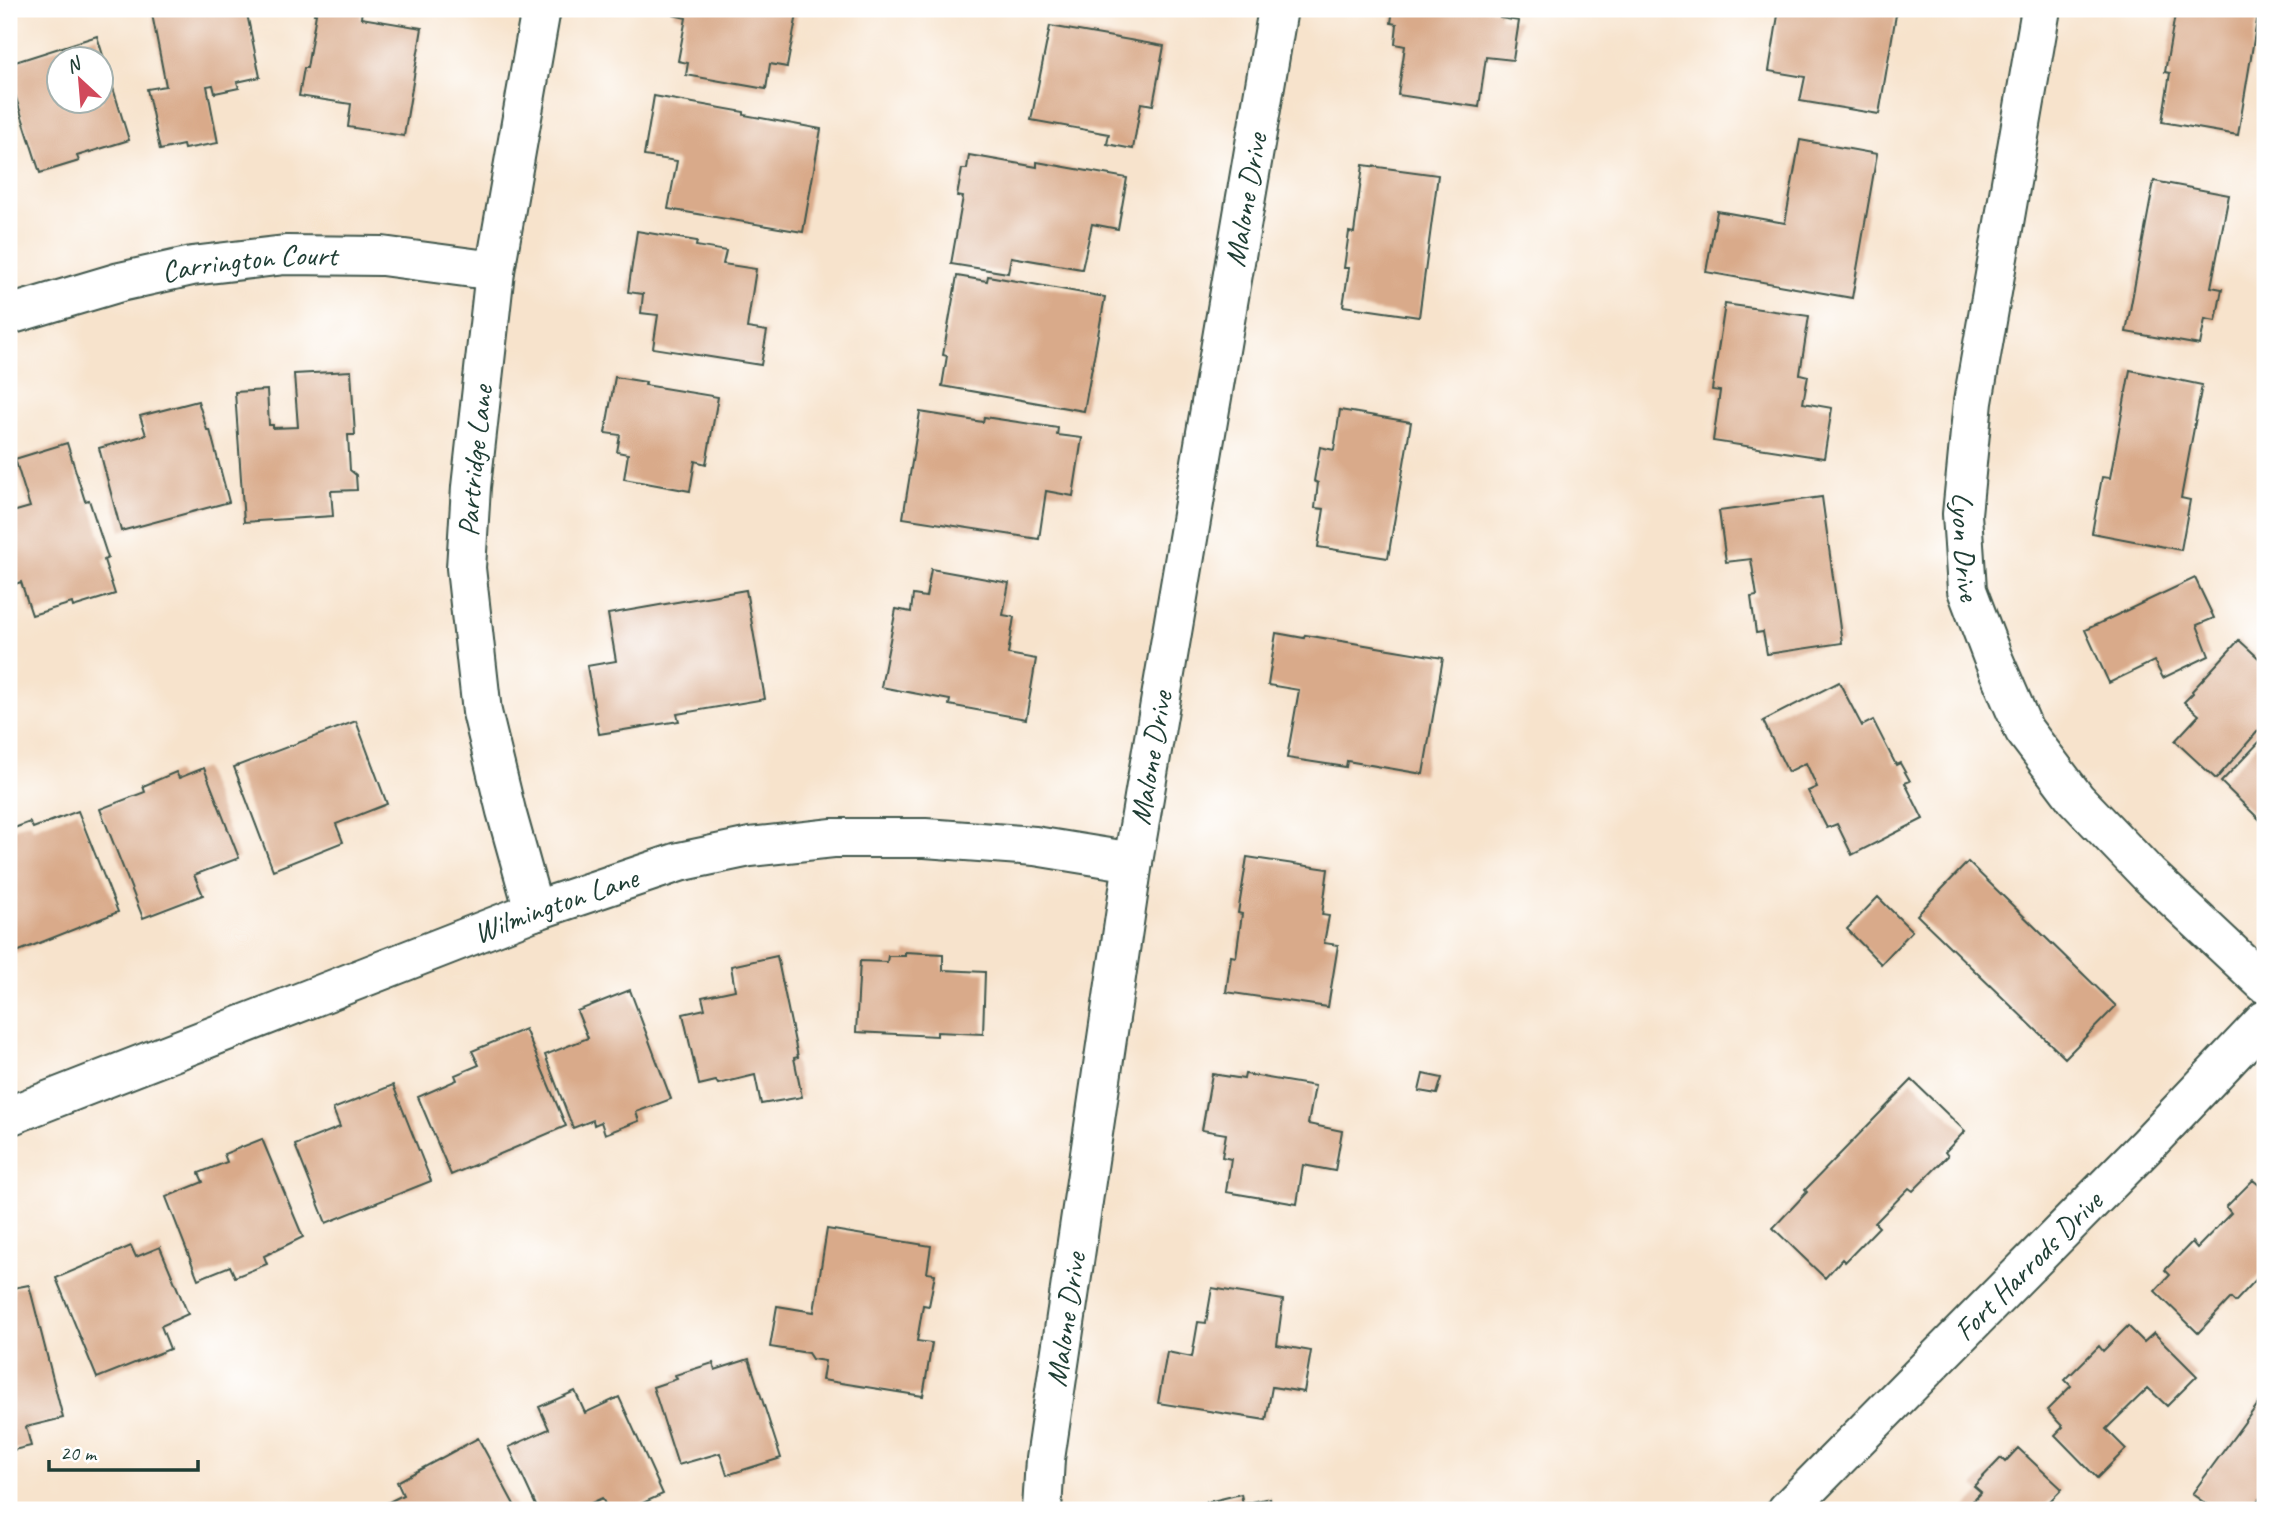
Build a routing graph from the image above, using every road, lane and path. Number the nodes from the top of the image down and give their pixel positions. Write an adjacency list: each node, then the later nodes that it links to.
1 (541, 9): 4 (street, Partridge Lane)
2 (1278, 9): 6 (street, Malone Drive)
3 (2041, 9): 8 (street, Lyon Drive)
4 (495, 271): 5 (street, Carrington Court); 7 (street, Partridge Lane)
5 (9, 316)
6 (1133, 862): 7 (street, Wilmington Lane); 11 (street, Malone Drive)
7 (534, 911): 10 (street, Wilmington Lane)
8 (2265, 984)
9 (2265, 1020): 12 (street, Fort Harrods Drive)
10 (9, 1116)
11 (1042, 1510)
12 (1787, 1510)

